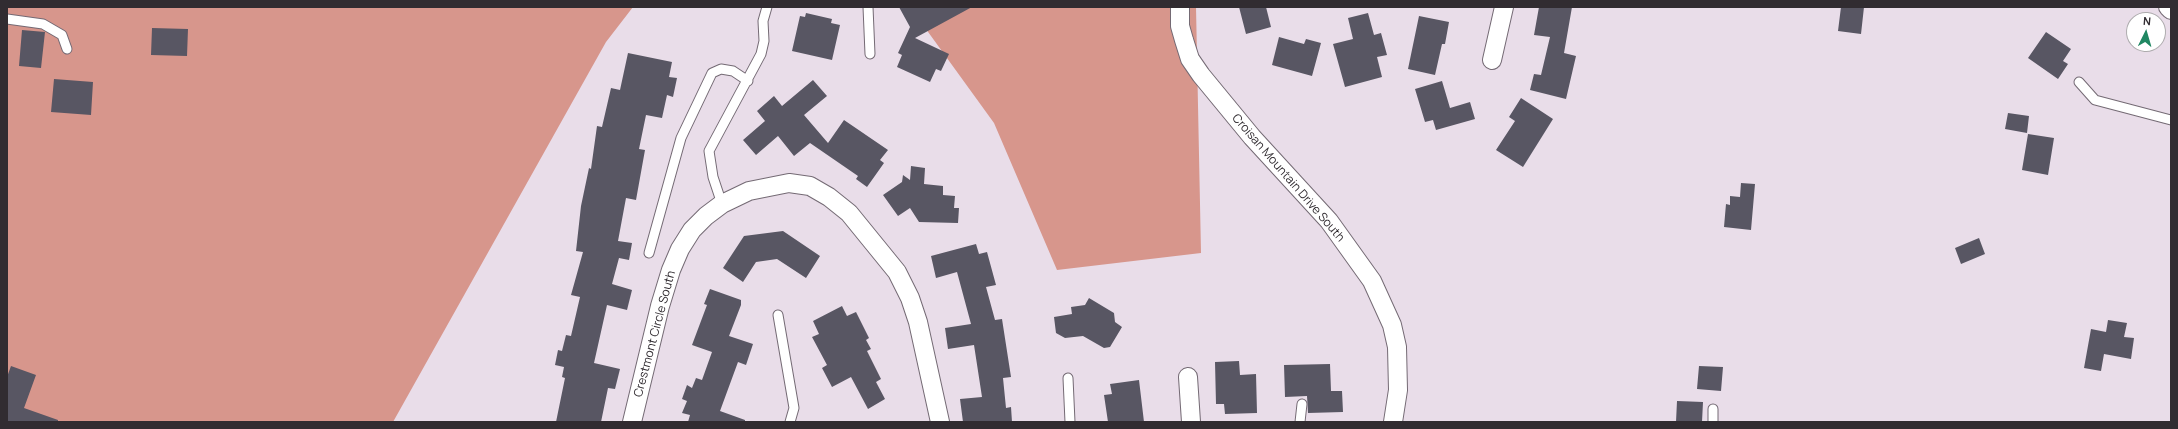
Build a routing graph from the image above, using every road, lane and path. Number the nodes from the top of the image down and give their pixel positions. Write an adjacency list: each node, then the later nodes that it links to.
1 (767, 7): 11 (lane)
2 (868, 7): 9 (lane)
3 (1180, 7): 27 (street, Croisan Mountain Drive South)
4 (1504, 7): 10 (street)
5 (2168, 7): 6 (street)
6 (2171, 10)
7 (7, 19): 8 (lane)
8 (68, 49)
9 (870, 54)
10 (1492, 60)
11 (748, 81): 14 (lane); 15 (lane)
12 (2079, 82): 13 (lane)
13 (2171, 120)
14 (722, 204): 21 (street, Crestmont Circle South); 23 (street, Crestmont Circle South)
15 (649, 253)
16 (778, 315): 22 (lane)
17 (1188, 377): 25 (street)
18 (1068, 378): 24 (lane)
19 (1302, 404): 26 (lane)
20 (1713, 409): 28 (lane)
21 (632, 422)
22 (790, 422)
23 (940, 422)
24 (1070, 422)
25 (1191, 422)
26 (1300, 422)
27 (1393, 422)
28 (1713, 422)

